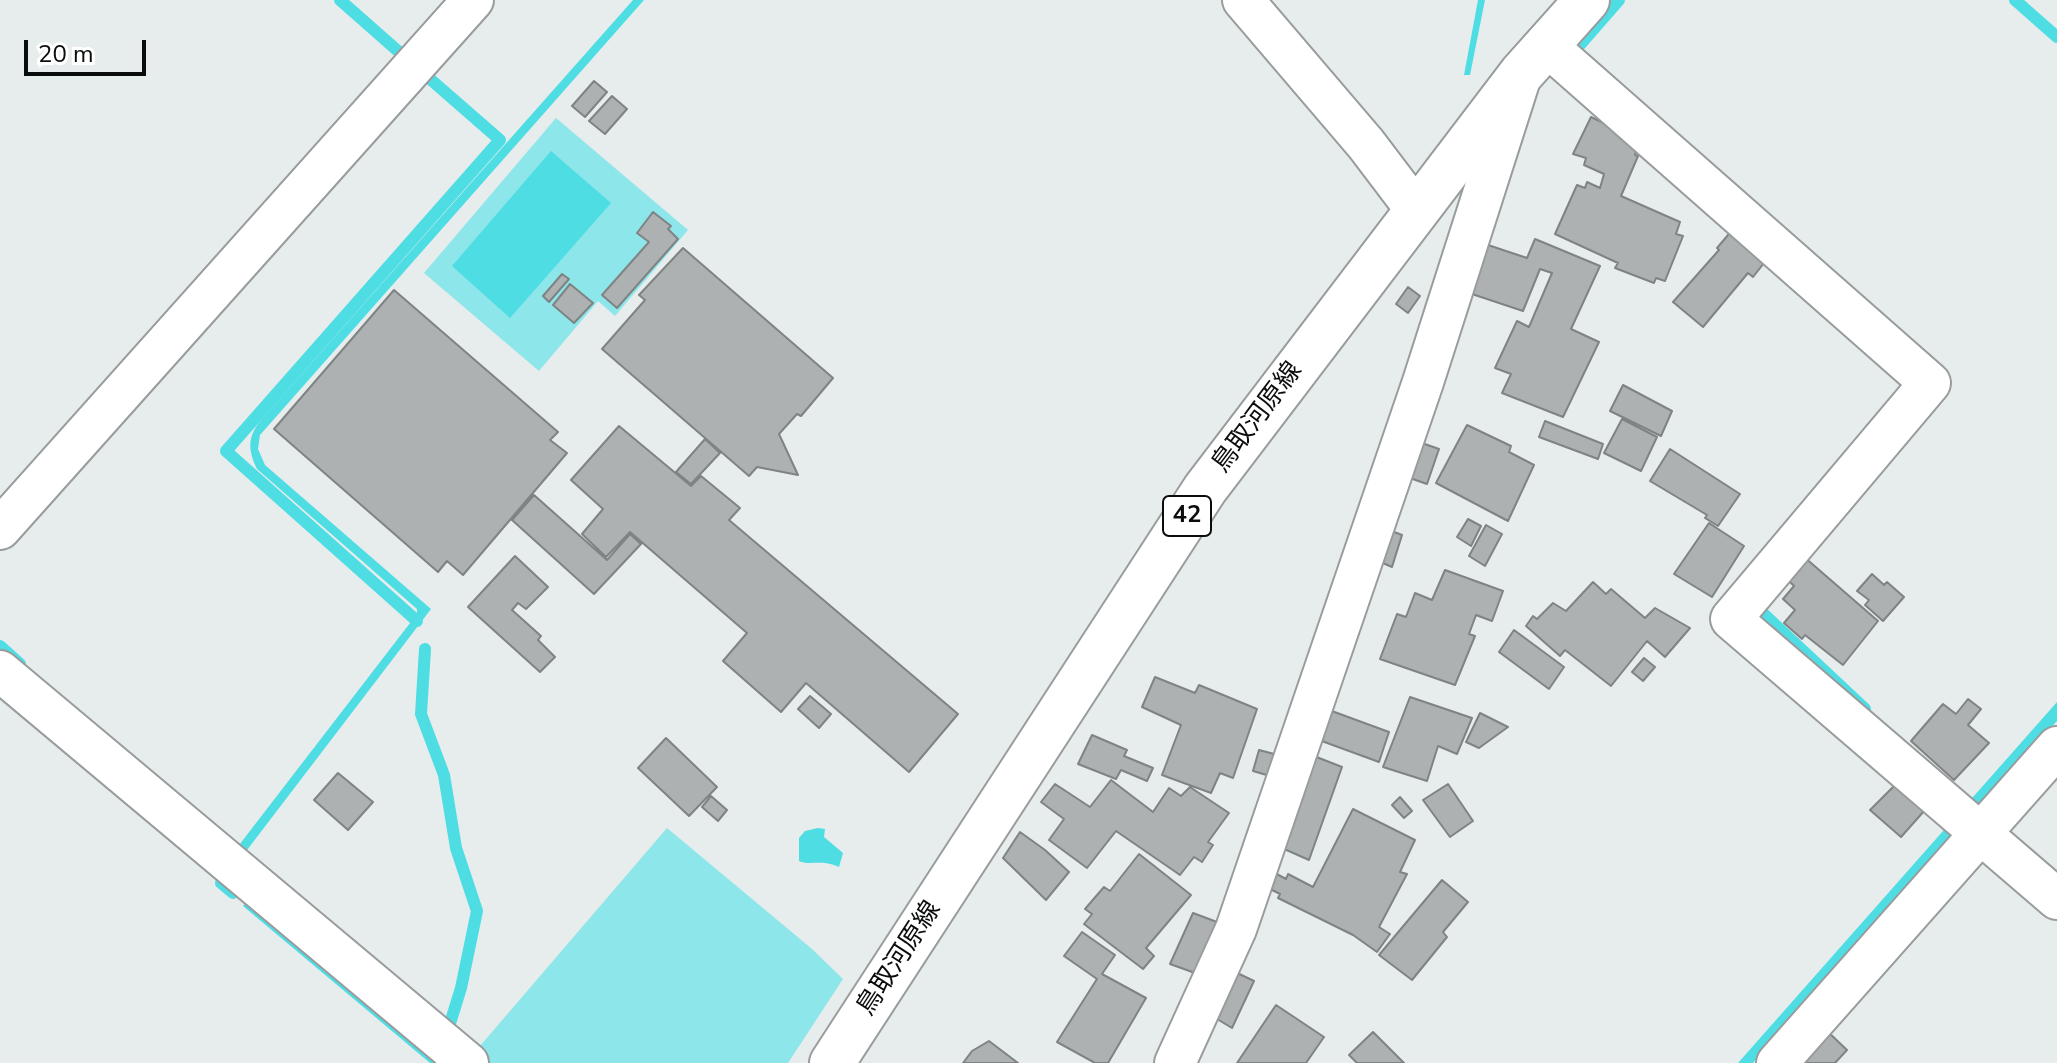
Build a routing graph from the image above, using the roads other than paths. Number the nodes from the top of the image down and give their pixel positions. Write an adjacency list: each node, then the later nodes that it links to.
1 (473, 0): 6 (street)
2 (1243, 0): 5 (street)
3 (1587, 0): 4 (main road, 鳥取河原線 / 42)
4 (1534, 59): 5 (main road, 鳥取河原線 / 42); 9 (street); 13 (street)
5 (1416, 210): 12 (main road, 鳥取河原線 / 42)
6 (0, 529)
7 (0, 671): 11 (street)
8 (2057, 747): 9 (street)
9 (1982, 833): 10 (street); 14 (street)
10 (2057, 899)
11 (468, 1063)
12 (832, 1063)
13 (1175, 1063)
14 (1777, 1063)

